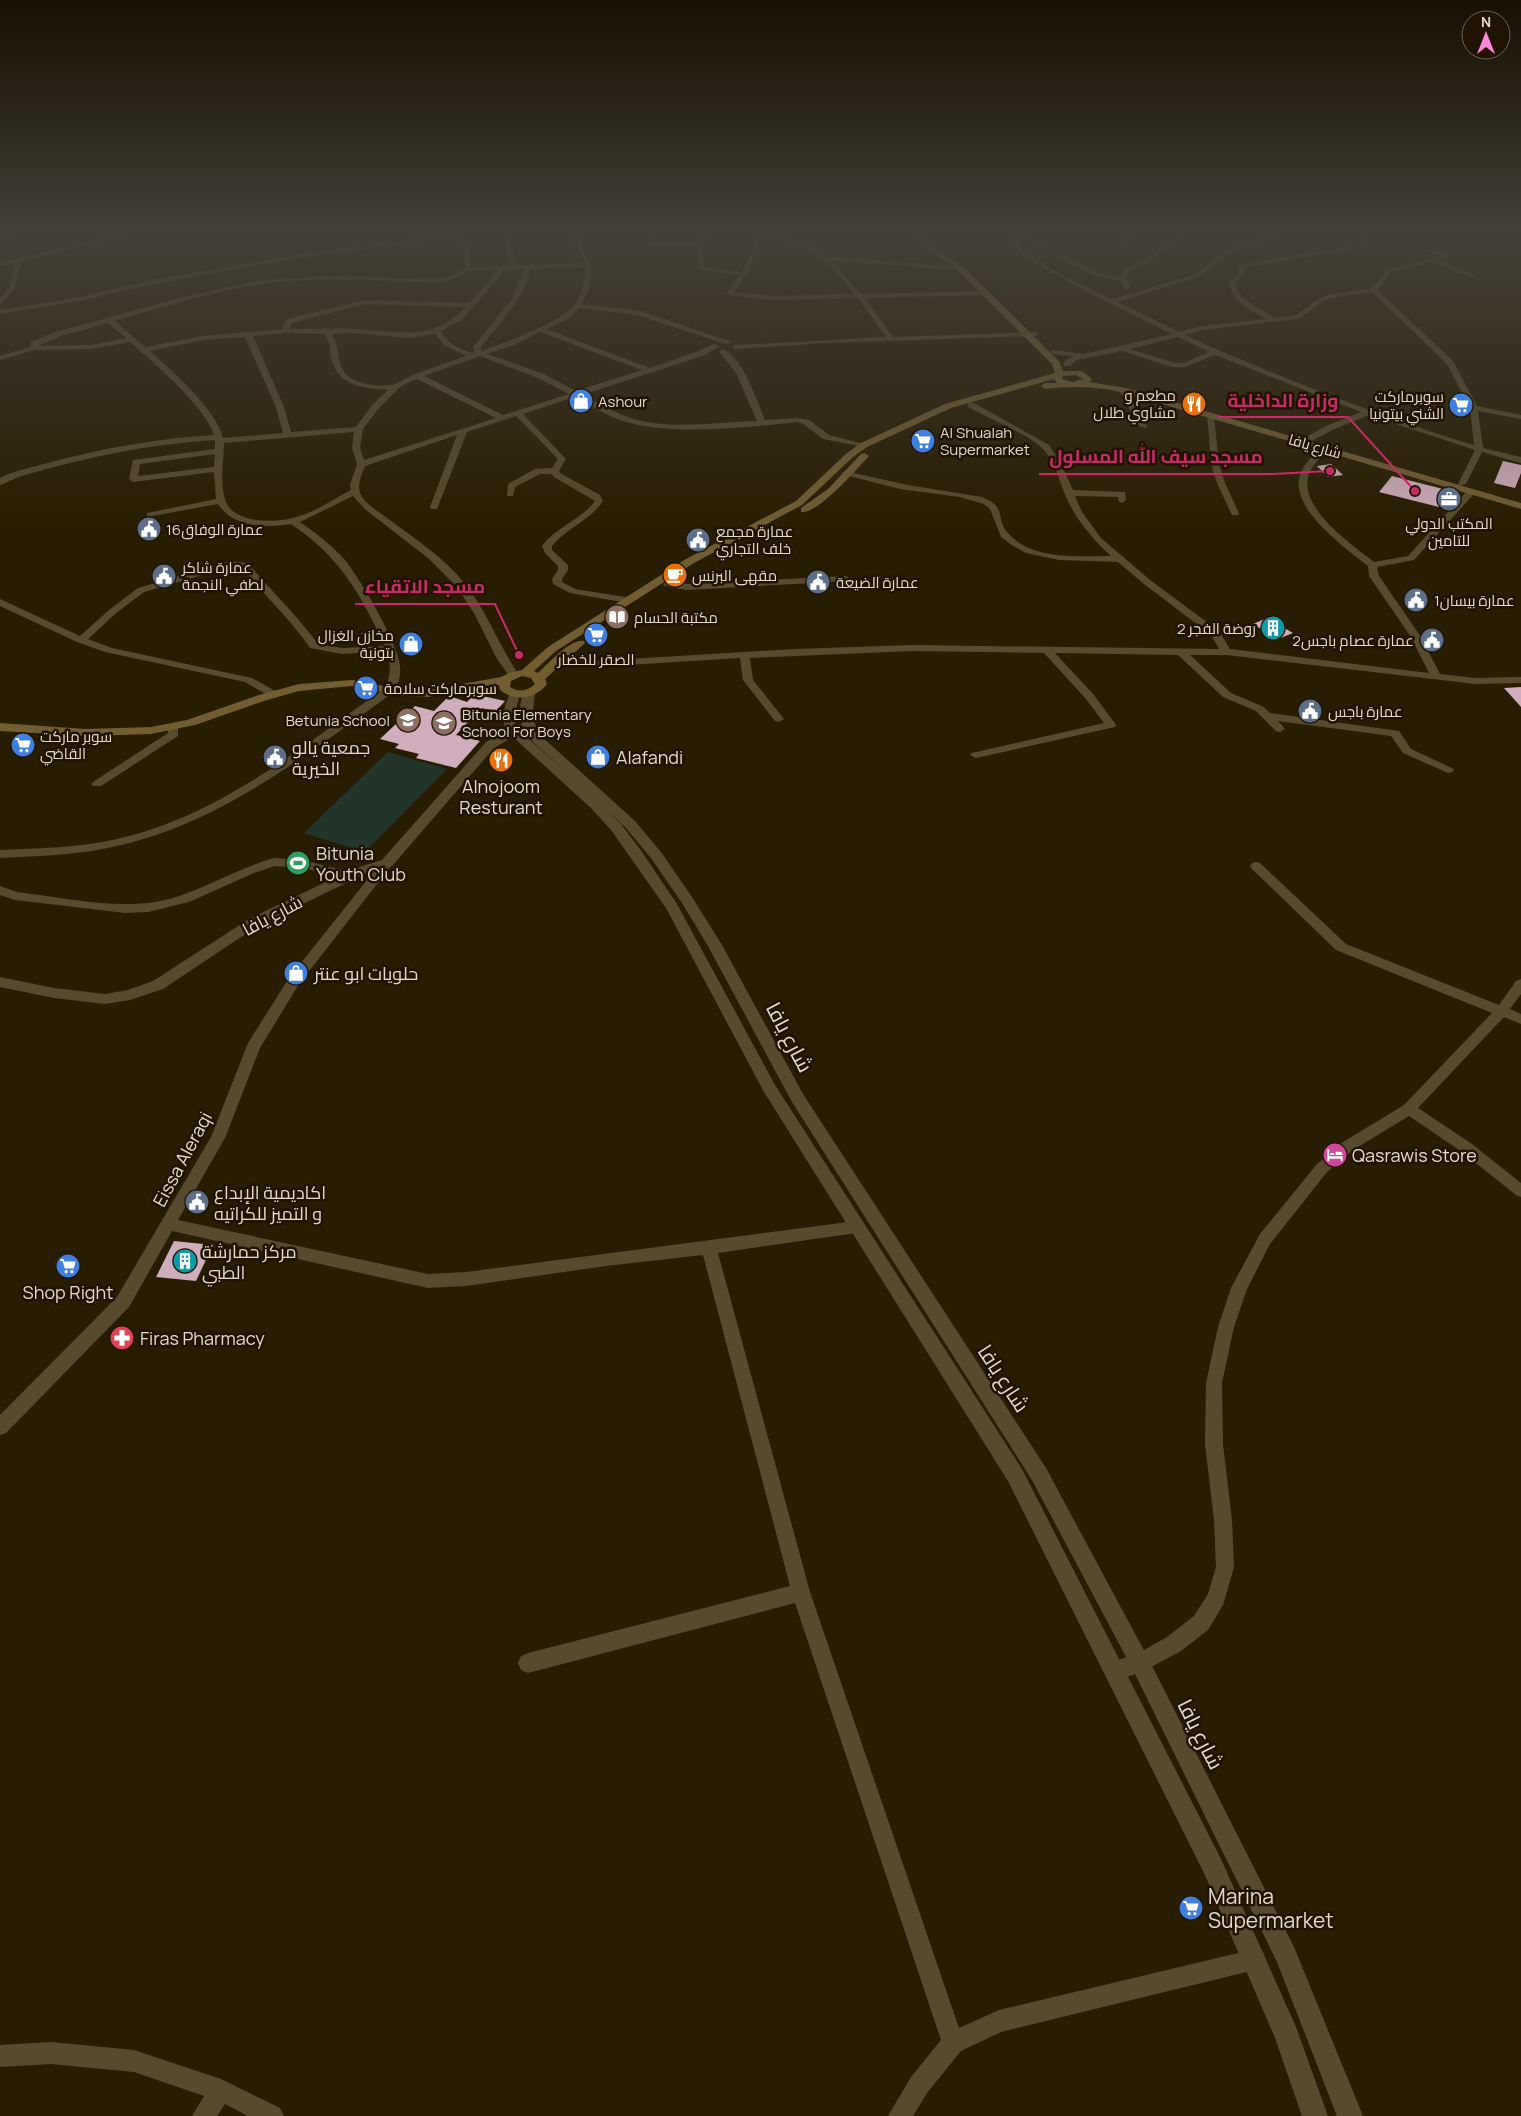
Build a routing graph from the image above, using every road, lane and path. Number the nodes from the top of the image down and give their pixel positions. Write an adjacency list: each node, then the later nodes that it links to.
1 (436, 331): 36 (street)
2 (67, 332): 29 (street)
3 (123, 332): 25 (street)
4 (277, 332): 20 (street)
5 (316, 332): 6 (street)
6 (326, 332): 7 (street); 46 (street)
7 (333, 332)
8 (361, 332): 9 (street)
9 (432, 332)
10 (489, 332): 36 (street)
11 (534, 332): 36 (street)
12 (547, 332): 41 (street)
13 (692, 332): 24 (street)
14 (886, 332): 26 (street)
15 (1023, 332): 22 (main road)
16 (1034, 332): 21 (main road)
17 (1171, 332): 23 (street)
18 (1189, 332): 23 (street)
19 (1417, 332): 50 (street)
20 (248, 334): 32 (street); 60 (street)
21 (1036, 334): 22 (street); 33 (main road)
22 (1026, 335): 26 (street); 42 (main road)
23 (1178, 335): 31 (street); 34 (street)
24 (707, 337): 27 (street); 30 (street)
25 (132, 339): 29 (street); 32 (street)
26 (892, 340): 27 (street)
27 (733, 345): 30 (street); 38 (street)
28 (0, 347): 35 (street)
29 (34, 348): 35 (street)
30 (719, 348): 38 (street); 41 (street)
31 (1122, 348): 34 (street); 37 (street)
32 (143, 350): 61 (street)
33 (1055, 352): 37 (street); 40 (main road)
34 (1215, 352): 52 (street)
35 (16, 353): 39 (street)
36 (475, 354): 44 (street); 48 (street)
37 (1084, 356): 40 (street)
38 (731, 357): 56 (street)
39 (0, 358)
40 (1067, 364): 43 (main road)
41 (649, 370): 48 (street)
42 (1059, 374): 43 (main road); 45 (main road); 63 (main road)
43 (1082, 374): 45 (main road); 62 (main road, شارع يافا)
44 (417, 376): 46 (street); 55 (street)
45 (1074, 384): 47 (main road, شارع يافا); 49 (main road, شارع يافا)
46 (394, 388): 58 (street)
47 (1123, 390): 53 (main road, شارع يافا); 57 (street)
48 (575, 394): 51 (street); 56 (street)
49 (971, 405): 71 (main road, شارع يافا); 77 (street)
50 (1474, 408): 54 (street); 65 (street)
51 (517, 413): 55 (street); 70 (street)
52 (1367, 413): 62 (street); 65 (street)
53 (1210, 416): 64 (main road, شارع يافا); 83 (street)
54 (1521, 416)
55 (503, 418): 59 (street)
56 (762, 423): 63 (street)
57 (1143, 426)
58 (359, 429): 60 (street); 68 (street)
59 (463, 431): 68 (street); 82 (street)
60 (288, 434): 61 (street)
61 (218, 439): 66 (street); 72 (street)
62 (1309, 439): 73 (main road, شارع يافا)
63 (864, 445): 90 (main road)
64 (1324, 449): 75 (main road, شارع يافا); 87 (street)
65 (1479, 450): 67 (street); 73 (street)
66 (221, 451): 69 (street); 69 (street)
67 (1521, 460)
68 (361, 464): 74 (street)
69 (219, 469): 79 (street)
70 (555, 471): 76 (street); 90 (street)
71 (845, 474): 86 (street); 89 (main road, شارع يافا)
72 (0, 482)
73 (1462, 484): 80 (main road, شارع يافا)
74 (355, 491): 85 (street); 102 (street)
75 (1470, 493): 81 (main road, شارع يافا); 87 (street)
76 (510, 494)
77 (1068, 494): 78 (street); 86 (street)
78 (1122, 500)
79 (222, 501): 84 (street); 85 (street)
80 (1521, 501)
81 (1521, 506)
82 (434, 507)
83 (1235, 512)
84 (150, 516)
85 (293, 521): 93 (street)
86 (1120, 560): 95 (street)
87 (1372, 565): 99 (street)
88 (846, 579): 89 (street)
89 (668, 584): 98 (main road, شارع يافا)
90 (628, 600): 102 (main road)
91 (0, 602): 92 (street)
92 (81, 640): 93 (street); 104 (street)
93 (391, 648): 103 (street)
94 (1046, 649): 96 (street); 97 (street); 111 (street)
95 (1226, 652): 96 (street); 99 (street)
96 (1181, 653): 105 (street)
97 (745, 656): 98 (street); 106 (street)
98 (556, 662): 100 (main road, شارع يافا)
99 (1436, 677): 101 (street)
100 (539, 678): 102 (main road); 102 (main road, شارع يافا)
101 (1521, 680)
102 (515, 684): 103 (main road); 109 (street)
103 (390, 690): 104 (main road); 114 (street)
104 (274, 694): 108 (main road)
105 (1266, 716): 110 (street); 112 (street)
106 (779, 719)
107 (0, 727): 108 (main road)
108 (173, 727): 113 (street)
109 (520, 727): 115 (street, شارع يافا); 126 (street); 131 (street, شارع يافا)
110 (1280, 729)
111 (976, 755)
112 (1448, 770)
113 (97, 784)
114 (0, 854)
115 (387, 863): 117 (street, شارع يافا); 125 (street, Eissa Aleraqi)
116 (1256, 866): 121 (street)
117 (350, 876): 118 (street); 119 (street, شارع يافا)
118 (0, 890)
119 (0, 982)
120 (1521, 984): 121 (street)
121 (1502, 1012): 122 (street); 123 (street)
122 (1521, 1019)
123 (1409, 1109): 124 (street); 131 (street)
124 (1521, 1191)
125 (169, 1224): 127 (street); 128 (street, Eissa Aleraqi)
126 (856, 1227): 127 (street); 132 (street)
127 (709, 1248): 129 (street)
128 (0, 1427)
129 (801, 1592): 130 (street); 134 (street)
130 (528, 1663)
131 (1140, 1663): 132 (street); 141 (street, شارع يافا)
132 (1114, 1670): 133 (street)
133 (1255, 1960): 134 (street); 140 (street)
134 (953, 2043): 139 (street)
135 (0, 2056): 136 (street)
136 (221, 2090): 137 (street); 138 (street)
137 (204, 2116)
138 (272, 2116)
139 (900, 2116)
140 (1315, 2116)
141 (1350, 2116)

